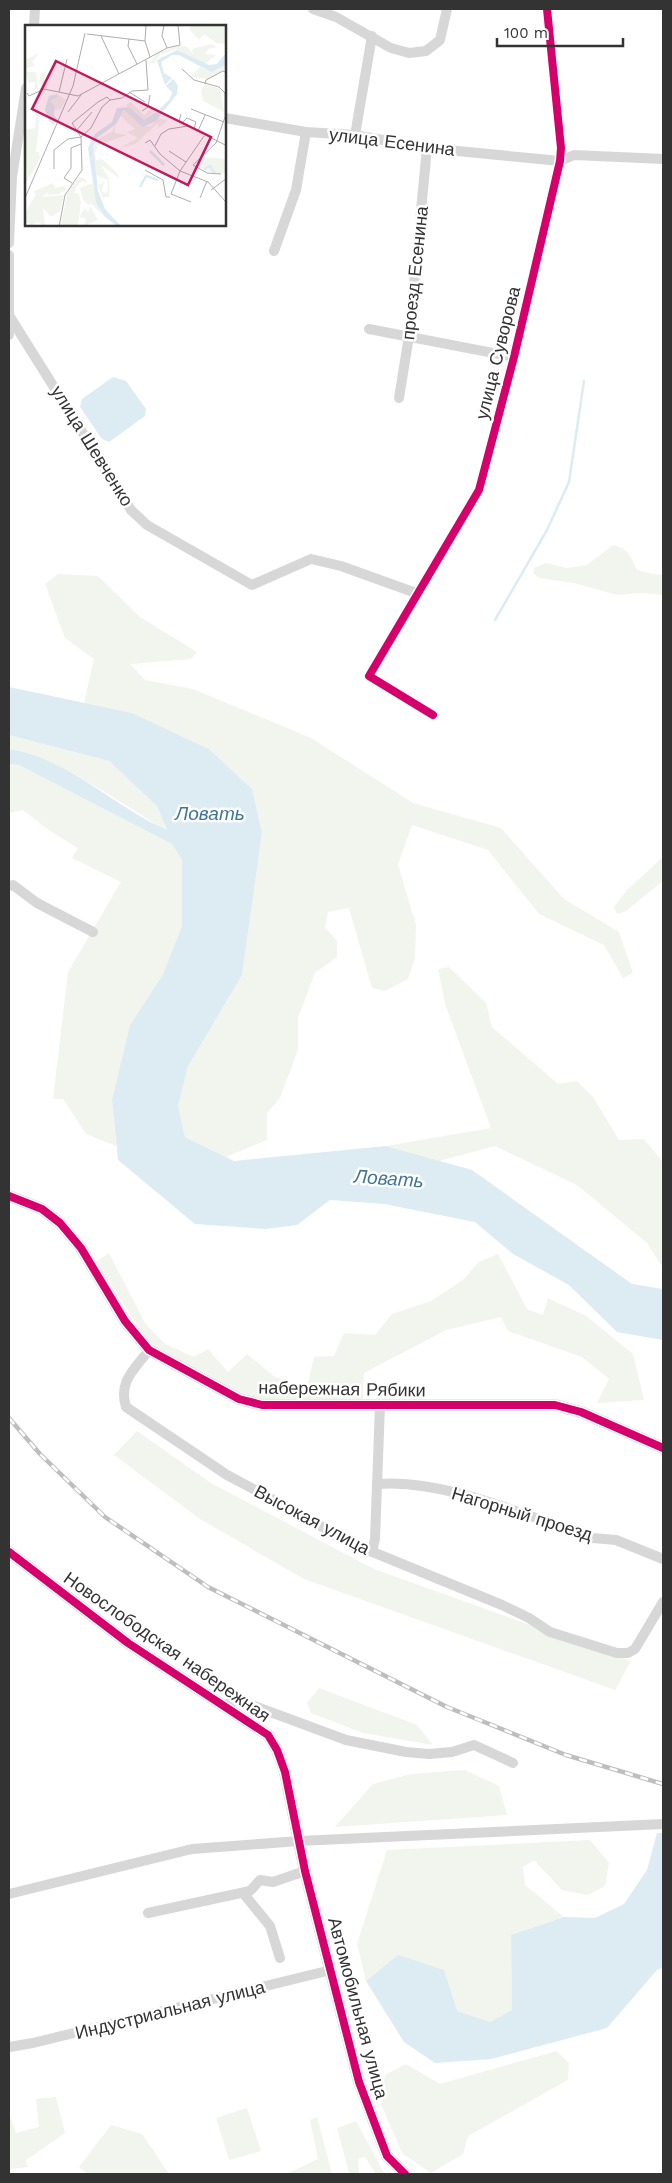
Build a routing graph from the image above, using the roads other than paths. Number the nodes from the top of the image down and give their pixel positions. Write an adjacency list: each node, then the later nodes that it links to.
1 (35, 9): 5 (street)
2 (313, 9): 6 (street)
3 (547, 9): 13 (street, улица Суворова)
4 (447, 11): 6 (street)
5 (34, 25)
6 (372, 36): 10 (street)
7 (25, 94): 14 (street)
8 (226, 118): 9 (street, улица Есенина)
9 (306, 132): 10 (street, улица Есенина); 16 (street)
10 (355, 135): 11 (street, улица Есенина)
11 (427, 148): 13 (street, улица Есенина); 21 (street, проезд Есенина)
12 (663, 159): 13 (street, улица Есенина)
13 (560, 161): 22 (street, улица Суворова)
14 (10, 177): 15 (street)
15 (9, 243)
16 (274, 251)
17 (9, 255): 18 (street)
18 (10, 317): 20 (street); 24 (street, улица Шевченко)
19 (370, 329): 21 (street)
20 (9, 336)
21 (409, 336): 22 (street); 23 (street, проезд Есенина)
22 (514, 356): 24 (street, улица Суворова)
23 (399, 398)
24 (416, 593): 25 (street, улица Суворова)
25 (433, 715)
26 (9, 886): 27 (street)
27 (94, 932)
28 (9, 1196): 29 (street, набережная Рябики)
29 (149, 1350): 30 (street, набережная Рябики); 34 (street, Высокая улица)
30 (380, 1405): 31 (street, набережная Рябики); 32 (street)
31 (663, 1448)
32 (377, 1484): 34 (street); 35 (street, Нагорный проезд)
33 (9, 1552): 37 (street, Новослободская набережная)
34 (372, 1552): 36 (street, Высокая улица)
35 (663, 1559)
36 (663, 1602)
37 (223, 1706): 38 (street); 40 (street, Новослободская набережная)
38 (513, 1763)
39 (663, 1824): 40 (street)
40 (299, 1841): 41 (street, Автомобильная улица); 43 (street)
41 (305, 1871): 42 (street); 46 (street, Автомобильная улица)
42 (243, 1893): 44 (street); 45 (street)
43 (9, 1894)
44 (148, 1912)
45 (280, 1958)
46 (331, 1970): 47 (street, Индустриальная улица); 48 (street, Автомобильная улица)
47 (9, 2047)
48 (405, 2174)

